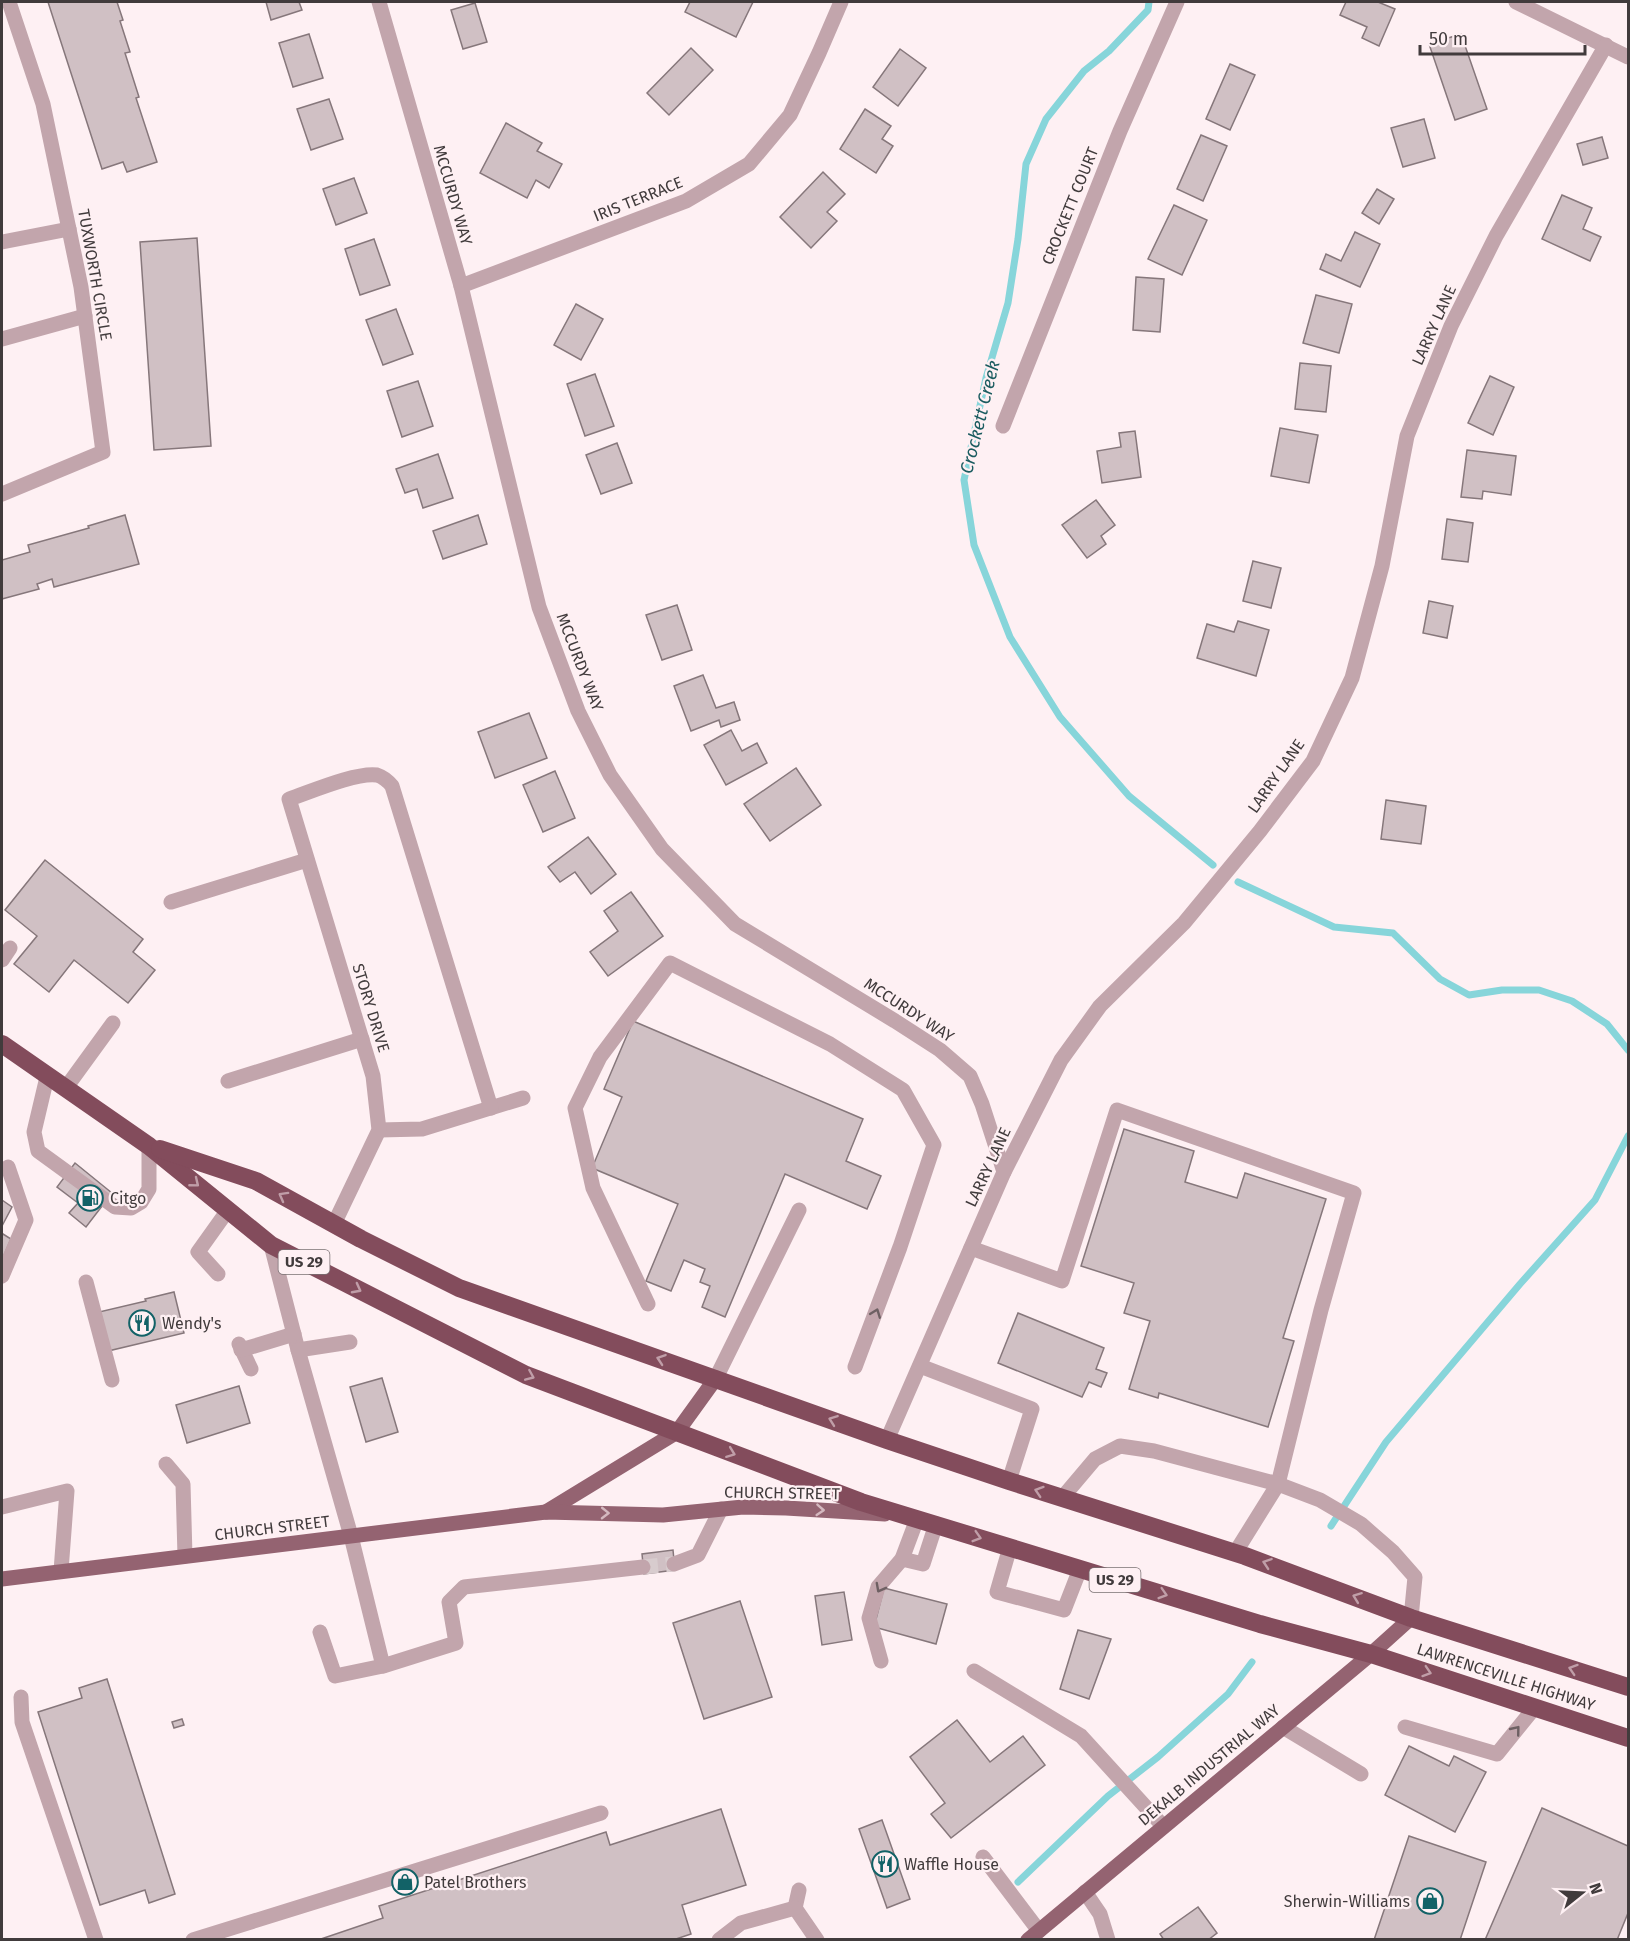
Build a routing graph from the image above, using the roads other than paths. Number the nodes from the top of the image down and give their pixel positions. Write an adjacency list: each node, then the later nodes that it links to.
1 (9, 2): 8 (street, TUXWORTH CIRCLE)
2 (379, 2): 10 (street, MCCURDY WAY)
3 (841, 2): 10 (street, IRIS TERRACE)
4 (1177, 2): 13 (street, CROCKETT COURT)
5 (1516, 2): 6 (street)
6 (1606, 45): 7 (street); 28 (street, LARRY LANE)
7 (1629, 57)
8 (69, 229): 9 (street); 11 (street, TUXWORTH CIRCLE)
9 (2, 242)
10 (460, 286): 28 (street, MCCURDY WAY)
11 (85, 316): 12 (street); 14 (street, TUXWORTH CIRCLE)
12 (2, 339)
13 (1003, 426)
14 (2, 494)
15 (308, 860): 16 (street); 18 (street, STORY DRIVE); 24 (street, STORY DRIVE)
16 (171, 902)
17 (113, 1023): 22 (street)
18 (362, 1039): 21 (street); 25 (street, STORY DRIVE)
19 (2, 1044): 20 (highway, US 29)
20 (47, 1077): 22 (highway, US 29); 26 (street)
21 (228, 1081)
22 (65, 1089): 26 (highway, US 29)
23 (523, 1098): 24 (street)
24 (491, 1108): 25 (street)
25 (379, 1130): 31 (street)
26 (149, 1146): 29 (highway, US 29, one-way to 29); 31 (highway, US 29, one-way to 26)
27 (8, 1167): 35 (street)
28 (1004, 1172): 33 (street, LARRY LANE)
29 (228, 1210): 32 (highway, US 29); 34 (street)
30 (799, 1210): 44 (street)
31 (334, 1224): 44 (highway, US 29, one-way to 31)
32 (271, 1245): 38 (street); 46 (highway, US 29, one-way to 46)
33 (971, 1248): 41 (street, LARRY LANE); 50 (street)
34 (218, 1274)
35 (2, 1276)
36 (86, 1282): 45 (street)
37 (648, 1304): 42 (street, one-way to 37)
38 (294, 1334): 40 (street); 43 (street)
39 (350, 1342): 40 (street)
40 (298, 1350): 57 (street)
41 (920, 1366): 47 (street, LARRY LANE); 49 (street)
42 (855, 1367)
43 (251, 1369)
44 (717, 1378): 46 (main road, CHURCH STREET); 47 (highway, US 29, one-way to 44)
45 (112, 1380)
46 (677, 1432): 54 (main road, CHURCH STREET); 55 (highway, US 29, one-way to 55)
47 (887, 1440): 49 (highway, US 29)
48 (166, 1464): 60 (street)
49 (1008, 1481): 51 (highway, US 29, one-way to 49)
50 (1278, 1484): 51 (street); 59 (street); 67 (street)
51 (1062, 1498): 59 (highway, US 29)
52 (2, 1507): 65 (street)
53 (721, 1509): 54 (main road, CHURCH STREET, one-way to 53); 55 (main road, CHURCH STREET, one-way to 55); 62 (street)
54 (546, 1512): 57 (main road, CHURCH STREET)
55 (913, 1517): 56 (highway, US 29); 61 (street)
56 (936, 1524): 58 (highway, US 29, one-way to 58); 61 (street)
57 (351, 1536): 60 (main road, CHURCH STREET); 71 (street)
58 (1010, 1547): 64 (highway, US 29); 64 (street)
59 (1235, 1553): 67 (highway, US 29, one-way to 59)
60 (185, 1556): 65 (main road, CHURCH STREET)
61 (902, 1559): 70 (street, one-way to 70)
62 (674, 1564)
63 (644, 1567): 71 (street)
64 (1080, 1569): 69 (highway, US 29, one-way to 69)
65 (61, 1571): 66 (main road, CHURCH STREET)
66 (2, 1578)
67 (1411, 1618): 69 (main road, DEKALB INDUSTRIAL WAY); 73 (highway, LAWRENCEVILLE HIGHWAY / US 29, one-way to 67)
68 (320, 1632): 71 (street)
69 (1371, 1654): 75 (highway, LAWRENCEVILLE HIGHWAY / US 29, one-way to 75); 76 (main road, DEKALB INDUSTRIAL WAY)
70 (880, 1661)
71 (383, 1666)
72 (974, 1671): 81 (street)
73 (1629, 1688)
74 (21, 1697): 87 (street)
75 (1534, 1707): 77 (street, one-way to 75); 78 (highway, LAWRENCEVILLE HIGHWAY / US 29)
76 (1283, 1727): 79 (street); 81 (main road, DEKALB INDUSTRIAL WAY)
77 (1405, 1727)
78 (1629, 1738)
79 (1361, 1774)
80 (601, 1813): 88 (street)
81 (1163, 1826): 84 (main road, DEKALB INDUSTRIAL WAY)
82 (983, 1857): 86 (street)
83 (799, 1890): 85 (street)
84 (1085, 1892): 86 (main road, DEKALB INDUSTRIAL WAY); 91 (street)
85 (795, 1908): 89 (street); 90 (street)
86 (1034, 1935)
87 (96, 1940)
88 (193, 1940)
89 (719, 1940)
90 (816, 1940)
91 (1108, 1940)

